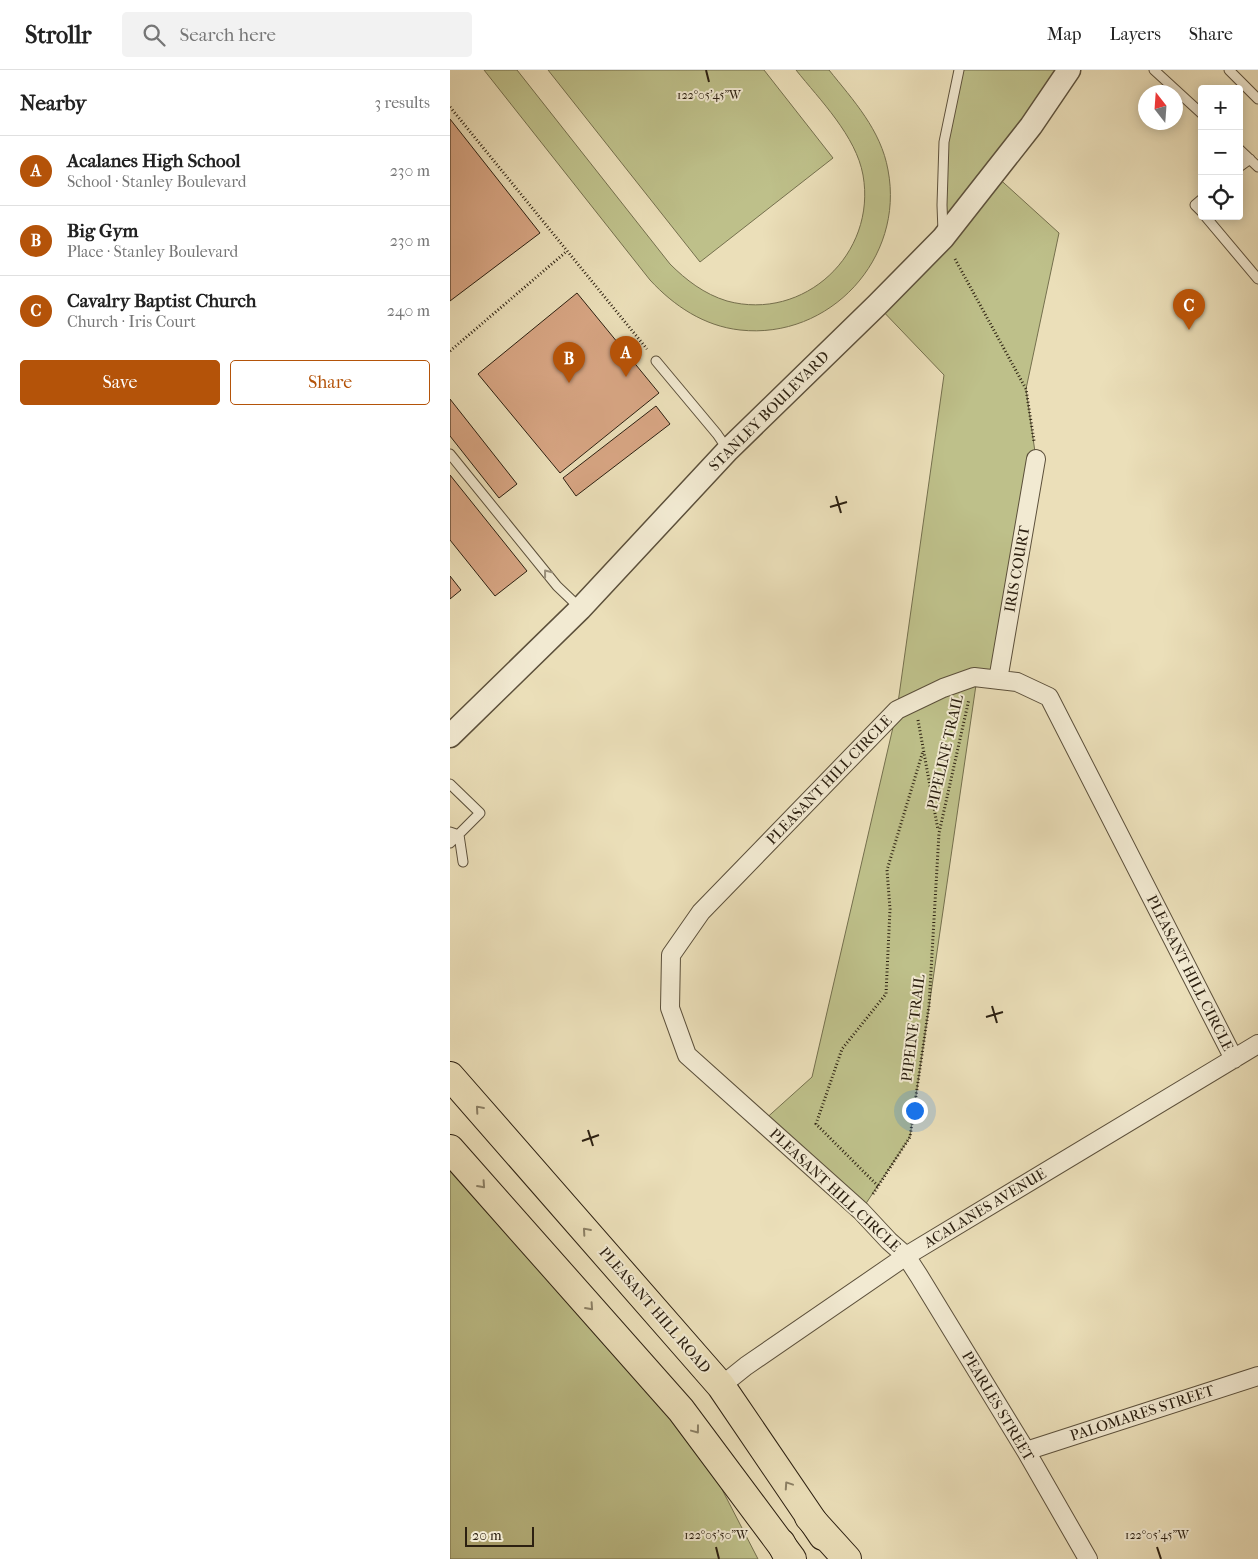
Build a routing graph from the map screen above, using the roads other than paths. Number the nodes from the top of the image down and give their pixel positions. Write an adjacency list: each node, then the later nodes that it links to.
1 (959, 70): 12 (lane)
2 (1070, 70): 12 (street, STANLEY BOULEVARD)
3 (1154, 70): 6 (lane)
4 (1228, 70): 5 (lane)
5 (1258, 98)
6 (1198, 110)
7 (1243, 153): 8 (lane)
8 (1250, 159): 9 (lane); 10 (lane)
9 (1243, 165)
10 (1258, 166)
11 (1208, 220): 13 (lane)
12 (943, 238): 15 (street, STANLEY BOULEVARD)
13 (1258, 279)
14 (656, 361): 15 (lane)
15 (728, 450): 18 (street, STANLEY BOULEVARD)
16 (450, 454): 18 (lane, one-way to 16)
17 (1036, 459): 19 (street, IRIS COURT)
18 (580, 609): 20 (street, STANLEY BOULEVARD)
19 (998, 680): 26 (street, PLEASANT HILL CIRCLE); 29 (street, PLEASANT HILL CIRCLE)
20 (452, 729)
21 (450, 784): 22 (lane)
22 (455, 833): 23 (lane); 24 (lane)
23 (450, 844)
24 (463, 862)
25 (1258, 1044): 26 (street, ACALANES AVENUE)
26 (1234, 1059): 29 (street, ACALANES AVENUE)
27 (450, 1076): 31 (main road, PLEASANT HILL ROAD, one-way to 27)
28 (450, 1149): 34 (main road, one-way to 34)
29 (906, 1256): 31 (street, ACALANES AVENUE); 32 (street, PEARLES STREET)
30 (1258, 1376): 32 (street, PALOMARES STREET)
31 (721, 1386): 33 (main road, PLEASANT HILL ROAD, one-way to 31)
32 (1026, 1451): 37 (street, PEARLES STREET)
33 (810, 1517): 35 (main road, PLEASANT HILL ROAD); 36 (main road)
34 (787, 1554)
35 (840, 1559)
36 (847, 1559)
37 (1088, 1559)

